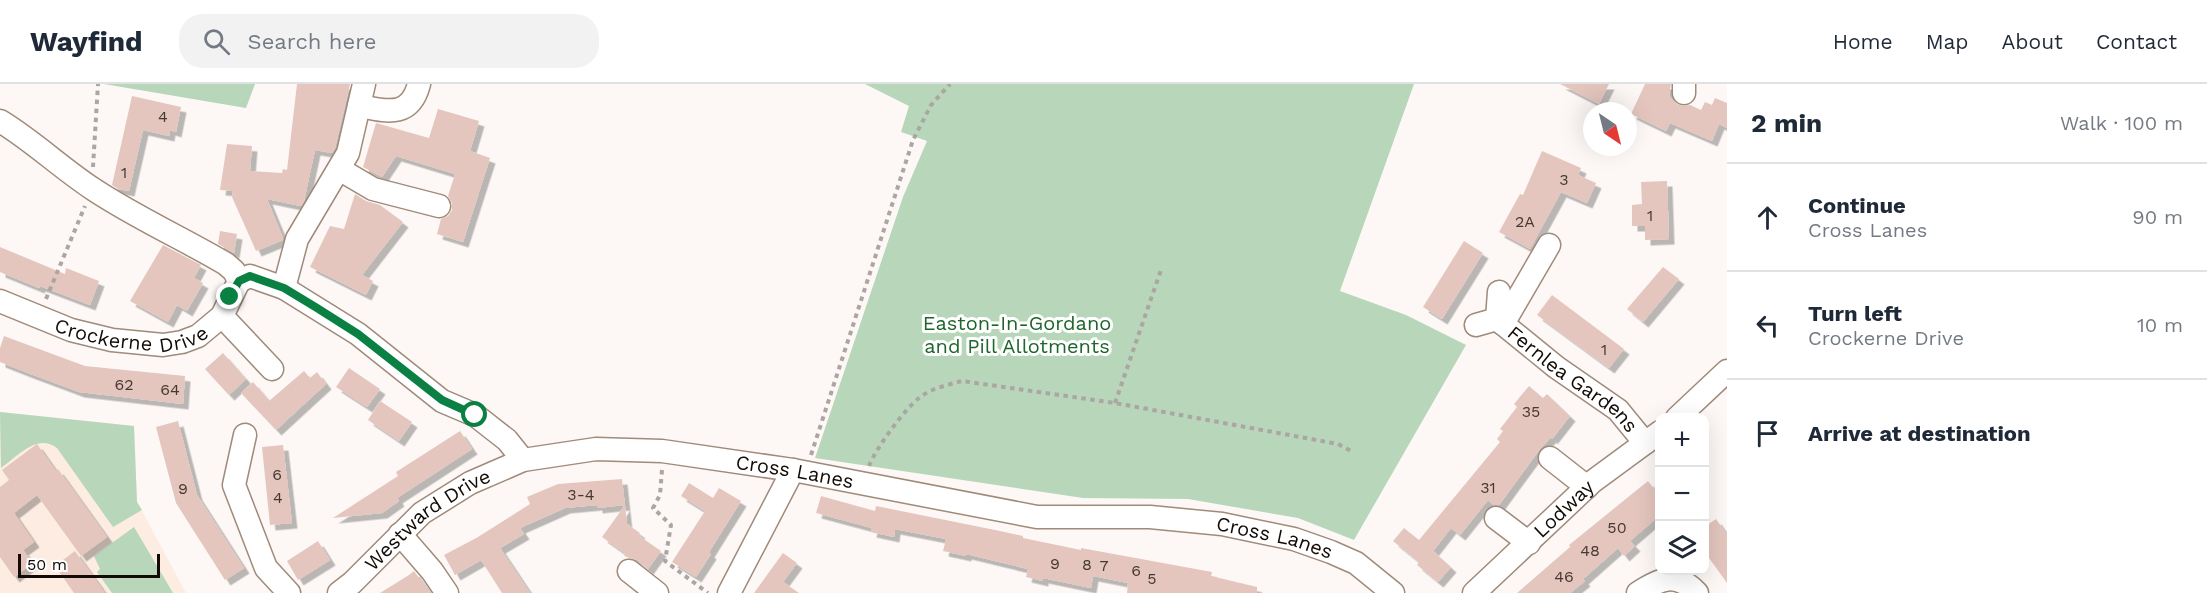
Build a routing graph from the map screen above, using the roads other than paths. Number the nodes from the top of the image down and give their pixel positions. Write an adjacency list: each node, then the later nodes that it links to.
1 (419, 84): 2 (street)
2 (361, 95): 4 (street)
3 (0, 121): 7 (street)
4 (339, 169): 5 (street); 8 (street)
5 (439, 206)
6 (1549, 245): 12 (street)
7 (239, 281): 8 (street); 11 (street, Crockerne Drive)
8 (284, 288): 20 (street)
9 (1499, 292): 12 (street, Fernlea Gardens)
10 (0, 301): 11 (street, Crockerne Drive)
11 (222, 316): 14 (street)
12 (1500, 322): 13 (street, Fernlea Gardens); 18 (street, Fernlea Gardens)
13 (1476, 325)
14 (272, 369)
15 (1727, 371): 16 (street)
16 (1681, 413)
17 (245, 435): 27 (street)
18 (1652, 437): 22 (street, Lodway)
19 (1550, 458): 22 (street)
20 (523, 460): 21 (street, Cross Lanes); 24 (street, Westward Drive)
21 (799, 472): 31 (street); 32 (street, Cross Lanes)
22 (1587, 487): 25 (street, Lodway)
23 (1496, 518): 25 (street)
24 (400, 534): 28 (street, Westward Drive); 29 (street)
25 (1529, 543): 33 (street, Lodway)
26 (629, 571): 30 (street)
27 (289, 593)
28 (339, 593)
29 (447, 593)
30 (657, 593)
31 (729, 593)
32 (1393, 593)
33 (1474, 593)
34 (1638, 593): 35 (street)
35 (1697, 593)

